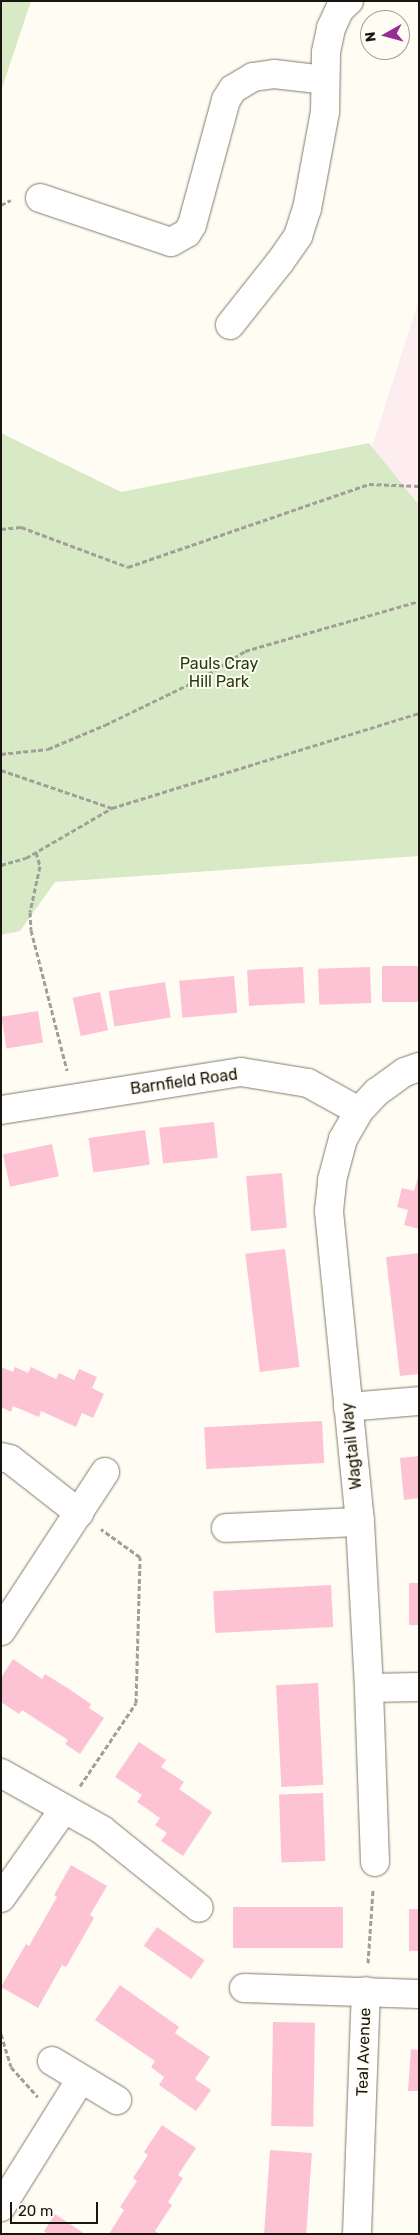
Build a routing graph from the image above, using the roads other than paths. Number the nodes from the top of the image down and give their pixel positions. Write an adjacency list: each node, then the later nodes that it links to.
1 (349, 1): 2 (street)
2 (325, 80): 3 (street); 4 (street)
3 (40, 198)
4 (230, 325)
5 (419, 1067): 7 (street, Wagtail Way)
6 (1, 1110): 7 (street, Barnfield Road)
7 (359, 1111): 9 (street, Wagtail Way)
8 (419, 1401): 9 (street)
9 (348, 1407): 13 (street, Wagtail Way)
10 (1, 1457): 12 (street)
11 (105, 1472): 12 (street)
12 (79, 1513): 15 (street)
13 (360, 1522): 14 (street); 17 (street, Wagtail Way)
14 (226, 1528)
15 (1, 1631)
16 (419, 1687): 17 (street)
17 (369, 1688): 20 (street, Wagtail Way)
18 (1, 1774): 19 (street)
19 (64, 1809): 21 (street); 22 (street)
20 (376, 1862)
21 (1, 1898)
22 (199, 1908)
23 (244, 1988): 24 (street, Teal Avenue)
24 (366, 1991): 25 (street); 30 (street, Teal Avenue)
25 (419, 1994)
26 (52, 2062): 27 (street)
27 (81, 2079): 28 (street); 29 (street)
28 (117, 2100)
29 (1, 2207)
30 (357, 2234)

